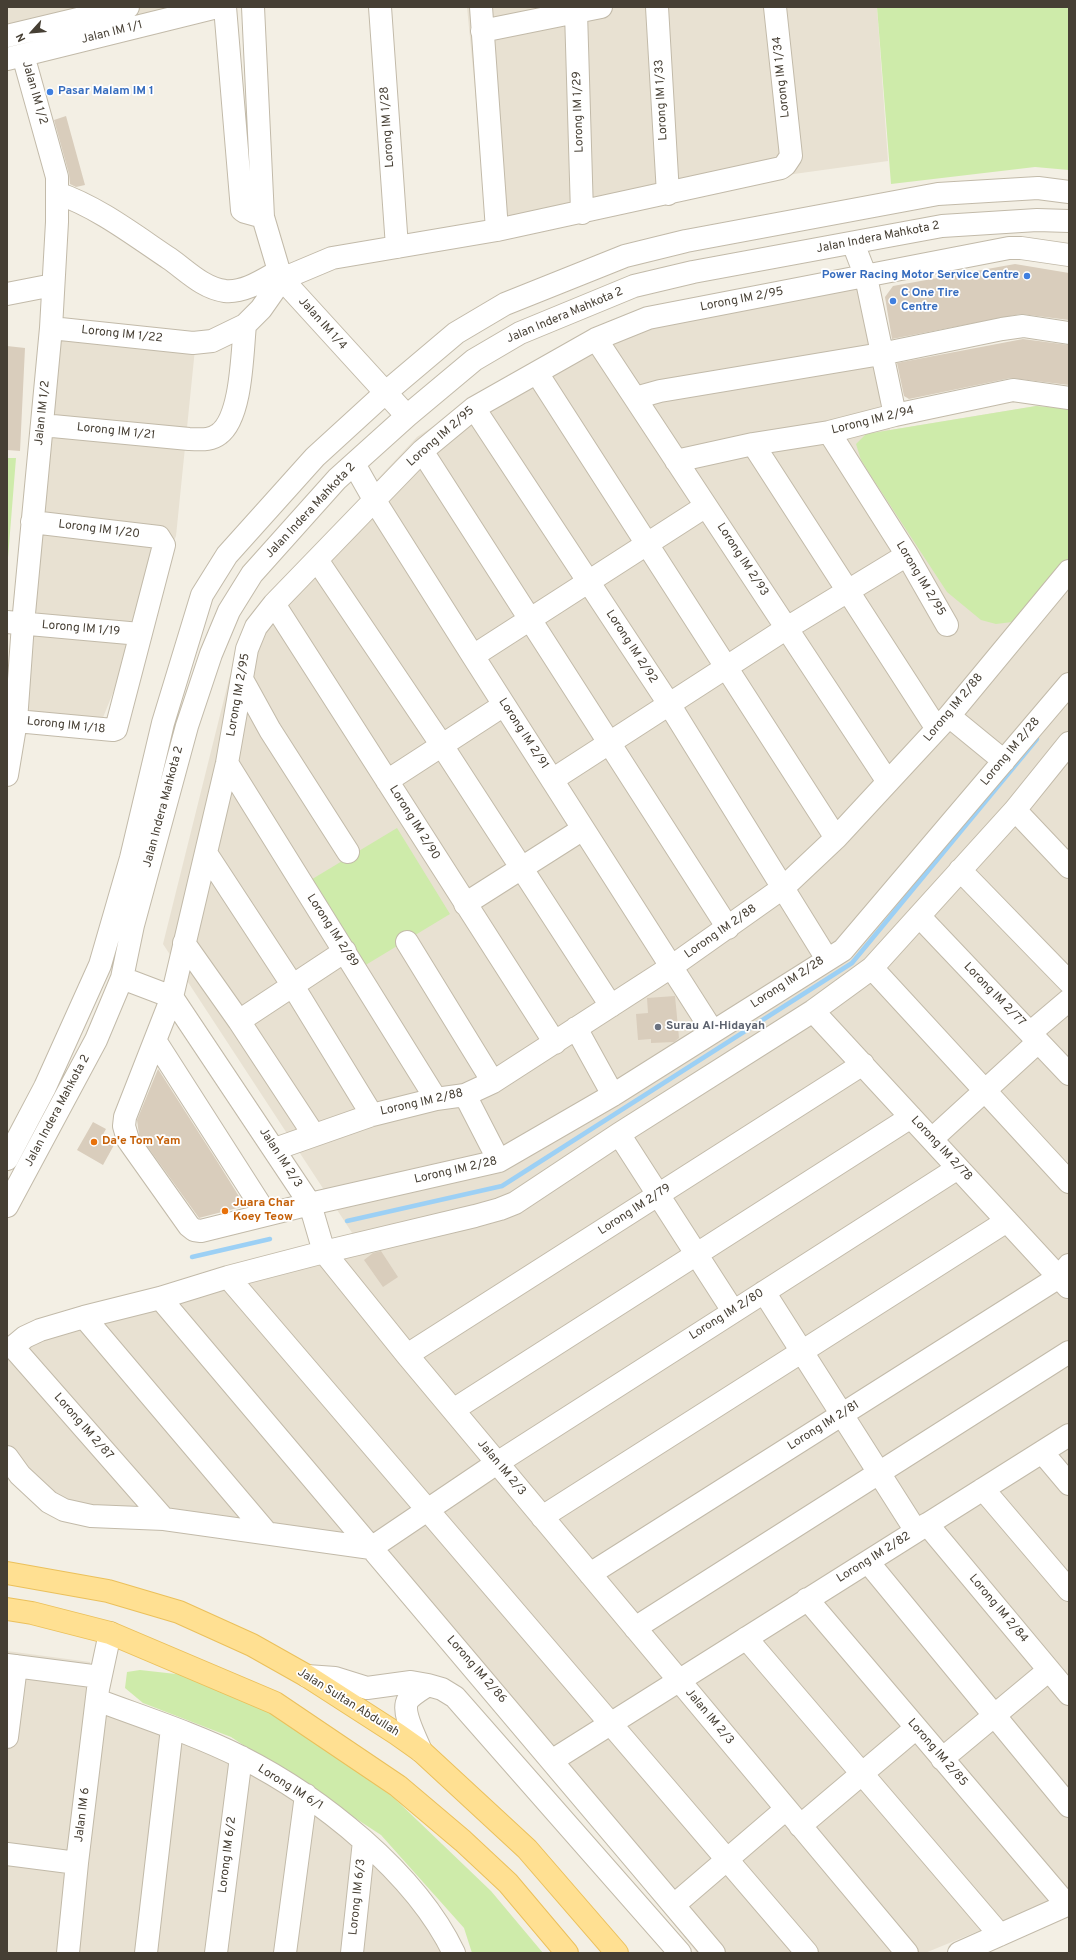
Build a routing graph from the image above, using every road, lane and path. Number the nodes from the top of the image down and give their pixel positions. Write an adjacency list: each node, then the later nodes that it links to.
1 (128, 7): 11 (street); 13 (street)
2 (217, 7): 11 (street, Jalan IM 1/1)
3 (225, 7): 19 (street)
4 (253, 7): 19 (street, Jalan IM 1/4)
5 (380, 7): 23 (street, Lorong IM 1/28)
6 (480, 7): 12 (street)
7 (601, 7): 10 (street)
8 (657, 7): 17 (street, Lorong IM 1/33)
9 (775, 7): 17 (street, Lorong IM 1/34)
10 (576, 12): 12 (street); 18 (street, Lorong IM 1/29)
11 (131, 28): 14 (street, Jalan IM 1/1)
12 (482, 31): 21 (street)
13 (7, 36)
14 (15, 57): 16 (street, Jalan IM 1/2)
15 (1069, 192): 35 (street, Jalan Indera Mahkota 2)
16 (57, 193): 25 (street); 27 (street, Jalan IM 1/2)
17 (668, 194): 18 (street)
18 (582, 213): 21 (street)
19 (263, 217): 25 (street, Jalan IM 1/4)
20 (1069, 221): 22 (street, Jalan Indera Mahkota 2)
21 (497, 230): 23 (street)
22 (853, 243): 26 (street); 40 (street, Jalan Indera Mahkota 2)
23 (397, 247): 25 (street)
24 (1069, 255): 26 (street, Lorong IM 2/95)
25 (281, 275): 29 (street); 35 (street, Jalan IM 1/4)
26 (866, 277): 32 (street, Lorong IM 2/95); 33 (street)
27 (53, 284): 28 (street); 30 (street, Jalan IM 1/2)
28 (7, 294)
29 (245, 325): 30 (street, Lorong IM 1/22); 41 (street, Lorong IM 1/21)
30 (51, 328): 41 (street, Jalan IM 1/2)
31 (1069, 333): 33 (street)
32 (596, 339): 34 (street, Lorong IM 2/95); 36 (street, Lorong IM 2/93)
33 (881, 354): 36 (street); 39 (street)
34 (537, 373): 38 (street, Lorong IM 2/95); 50 (street)
35 (385, 393): 40 (street, Jalan IM 1/4); 123 (street, Jalan Indera Mahkota 2)
36 (635, 398): 45 (street, Lorong IM 2/93)
37 (1069, 398): 39 (street, Lorong IM 2/94)
38 (474, 408): 44 (street, Lorong IM 2/95); 54 (street, Lorong IM 2/92)
39 (894, 415): 42 (street, Lorong IM 2/94)
40 (406, 416): 46 (street, Jalan Indera Mahkota 2)
41 (42, 425): 49 (street, Jalan IM 1/2)
42 (829, 432): 43 (street, Lorong IM 2/94); 51 (street, Lorong IM 2/95)
43 (752, 444): 45 (street, Lorong IM 2/94); 55 (street)
44 (422, 451): 47 (street, Lorong IM 2/95); 57 (street)
45 (676, 461): 48 (street, Lorong IM 2/93)
46 (354, 464): 47 (street, Lorong IM 2/91); 97 (street, Jalan Indera Mahkota 2)
47 (375, 501): 52 (street, Lorong IM 2/95); 62 (street, Lorong IM 2/91)
48 (706, 506): 50 (street); 60 (street, Lorong IM 2/93)
49 (32, 522): 58 (street, Jalan IM 1/2); 61 (street, Lorong IM 1/20)
50 (647, 544): 54 (street); 63 (street)
51 (907, 555): 55 (street); 59 (street, Lorong IM 2/95)
52 (316, 560): 56 (street, Lorong IM 2/95); 72 (street)
53 (1069, 571): 69 (street, Lorong IM 2/88)
54 (588, 582): 57 (street); 66 (street, Lorong IM 2/92)
55 (848, 591): 60 (street); 69 (street)
56 (274, 604): 64 (street, Lorong IM 2/95); 77 (street, Lorong IM 2/90)
57 (530, 620): 62 (street); 70 (street)
58 (15, 623): 61 (street, Lorong IM 1/19); 68 (street, Jalan IM 1/2)
59 (948, 625)
60 (787, 628): 63 (street); 78 (street, Lorong IM 2/93)
61 (140, 634): 68 (street, Lorong IM 1/18)
62 (473, 656): 67 (street, Lorong IM 2/91)
63 (726, 668): 66 (street); 81 (street)
64 (242, 681): 74 (street, Lorong IM 2/95); 82 (street)
65 (1069, 684): 73 (street, Lorong IM 2/28)
66 (668, 704): 70 (street); 87 (street, Lorong IM 2/92)
67 (504, 705): 72 (street); 76 (street, Lorong IM 2/91)
68 (16, 721): 75 (street, Jalan IM 1/2)
69 (943, 723): 73 (street); 78 (street, Lorong IM 2/88)
70 (610, 742): 76 (street); 90 (street)
71 (1069, 743): 79 (street)
72 (441, 744): 77 (street); 85 (street)
73 (1004, 761): 94 (street, Lorong IM 2/28)
74 (227, 763): 83 (street, Lorong IM 2/95); 93 (street, Lorong IM 2/89)
75 (7, 775)
76 (552, 780): 80 (street, Lorong IM 2/91)
77 (387, 781): 88 (street, Lorong IM 2/90)
78 (888, 782): 81 (street, Lorong IM 2/88)
79 (1015, 810): 84 (street); 86 (street)
80 (583, 829): 85 (street); 95 (street, Lorong IM 2/91)
81 (836, 838): 87 (street, Lorong IM 2/88)
82 (348, 852)
83 (206, 853): 92 (street, Lorong IM 2/95); 99 (street)
84 (1066, 856)
85 (522, 868): 88 (street); 102 (street)
86 (960, 870): 89 (street); 98 (street)
87 (784, 887): 90 (street, Lorong IM 2/88); 94 (street, Lorong IM 2/92)
88 (465, 904): 109 (street, Lorong IM 2/90)
89 (919, 916): 96 (street); 107 (street, Lorong IM 2/77)
90 (728, 928): 95 (street, Lorong IM 2/88)
91 (407, 942): 112 (street)
92 (184, 943): 100 (street, Lorong IM 2/95); 104 (street)
93 (345, 951): 99 (street); 116 (street, Lorong IM 2/89)
94 (827, 958): 106 (street, Lorong IM 2/28)
95 (671, 967): 102 (street, Lorong IM 2/88); 106 (street, Lorong IM 2/91)
96 (872, 968): 103 (street); 113 (street)
97 (122, 978): 100 (street); 129 (street, Jalan Indera Mahkota 2)
98 (1069, 982)
99 (293, 986): 104 (street); 117 (street)
100 (172, 996): 108 (street, Lorong IM 2/95); 122 (street, Jalan IM 2/3)
101 (1069, 1000): 107 (street)
102 (611, 1006): 105 (street, Lorong IM 2/88)
103 (813, 1011): 110 (street, Lorong IM 2/78); 119 (street)
104 (238, 1021): 120 (street)
105 (576, 1028): 109 (street, Lorong IM 2/88); 115 (street)
106 (713, 1032): 115 (street, Lorong IM 2/28)
107 (1034, 1037): 111 (street, Lorong IM 2/77); 113 (street)
108 (156, 1042): 130 (street); 130 (street, Lorong IM 2/28)
109 (555, 1043): 112 (street, Lorong IM 2/88)
110 (862, 1064): 118 (street, Lorong IM 2/78); 127 (street, Lorong IM 2/79)
111 (1069, 1074)
112 (493, 1082): 114 (street, Lorong IM 2/88)
113 (985, 1091): 121 (street); 126 (street)
114 (465, 1095): 116 (street, Lorong IM 2/88); 124 (street)
115 (613, 1095): 124 (street, Lorong IM 2/28)
116 (436, 1099): 117 (street, Lorong IM 2/88)
117 (372, 1115): 120 (street, Lorong IM 2/88)
118 (912, 1117): 121 (street, Lorong IM 2/78); 133 (street)
119 (619, 1134): 127 (street); 132 (street)
120 (314, 1135): 122 (street, Lorong IM 2/88)
121 (932, 1140): 125 (street, Lorong IM 2/78)
122 (275, 1149): 128 (street, Jalan IM 2/3)
123 (7, 1159)
124 (499, 1162): 128 (street, Lorong IM 2/28)
125 (958, 1168): 131 (street, Lorong IM 2/78); 136 (street, Lorong IM 2/80)
126 (1069, 1182)
127 (659, 1195): 133 (street); 143 (street, Lorong IM 2/79)
128 (310, 1204): 130 (street, Lorong IM 2/28); 132 (street, Jalan IM 2/3)
129 (7, 1206)
130 (266, 1214)
131 (1007, 1221): 135 (street, Lorong IM 2/78); 141 (street)
132 (324, 1252): 134 (street); 143 (street, Jalan IM 2/3)
133 (696, 1254): 138 (street); 144 (street)
134 (228, 1276): 137 (street); 153 (street)
135 (1066, 1276): 145 (street, Lorong IM 2/81)
136 (764, 1292): 138 (street, Lorong IM 2/80); 141 (street, Lorong IM 2/84)
137 (160, 1298): 139 (street); 158 (street, Lorong IM 2/86)
138 (733, 1311): 149 (street, Lorong IM 2/80)
139 (84, 1317): 140 (street); 157 (street)
140 (15, 1346): 155 (street, Lorong IM 2/87)
141 (802, 1352): 145 (street, Lorong IM 2/84); 154 (street)
142 (1069, 1352): 150 (street)
143 (407, 1355): 144 (street, Jalan IM 2/3)
144 (453, 1410): 149 (street, Jalan IM 2/3)
145 (842, 1415): 150 (street, Lorong IM 2/84); 162 (street, Lorong IM 2/81)
146 (1069, 1435): 147 (street, Lorong IM 2/82)
147 (1042, 1452): 151 (street); 152 (street, Lorong IM 2/82)
148 (7, 1457): 155 (street)
149 (496, 1462): 153 (street, Lorong IM 2/80); 154 (street, Jalan IM 2/3)
150 (879, 1474): 156 (street, Lorong IM 2/84); 167 (street)
151 (1069, 1484)
152 (983, 1489): 156 (street, Lorong IM 2/82); 163 (street)
153 (427, 1509): 158 (street, Lorong IM 2/80); 178 (street)
154 (542, 1516): 162 (street, Jalan IM 2/3)
155 (164, 1519): 157 (street)
156 (921, 1528): 160 (street, Lorong IM 2/82); 170 (street, Lorong IM 2/84)
157 (267, 1533): 158 (street)
158 (371, 1548): 185 (street, Lorong IM 2/86)
159 (7, 1560): 164 (main road)
160 (868, 1562): 165 (street, Lorong IM 2/82); 177 (street)
161 (7, 1574): 164 (main road, Jalan Sultan Abdullah)
162 (590, 1574): 167 (street, Jalan IM 2/3)
163 (1069, 1590)
164 (108, 1591): 172 (main road, Jalan Sultan Abdullah)
165 (808, 1599): 169 (street, Lorong IM 2/82); 180 (street, Lorong IM 2/85)
166 (7, 1608): 168 (main road)
167 (635, 1628): 173 (street, Jalan IM 2/3)
168 (110, 1633): 175 (street, Jalan IM 6); 204 (main road)
169 (746, 1638): 173 (street, Lorong IM 2/82); 186 (street)
170 (1049, 1670): 176 (street, Lorong IM 2/84); 177 (street)
171 (11, 1672): 175 (street, Lorong IM 6/1); 181 (street)
172 (308, 1676): 174 (street); 182 (main road, Jalan Sultan Abdullah)
173 (679, 1680): 178 (street, Lorong IM 2/82); 189 (street, Jalan IM 2/3)
174 (428, 1685): 182 (street); 206 (street)
175 (99, 1689): 179 (street, Lorong IM 6/1); 194 (street, Jalan IM 6)
176 (1069, 1694)
177 (993, 1715): 184 (street); 188 (street)
178 (610, 1724): 185 (street, Lorong IM 2/82); 193 (street)
179 (172, 1728): 183 (street, Lorong IM 6/1); 199 (street)
180 (916, 1728): 184 (street, Lorong IM 2/85); 186 (street)
181 (7, 1737)
182 (420, 1751): 205 (main road, Jalan Sultan Abdullah)
183 (240, 1757): 187 (street, Lorong IM 6/1); 200 (street, Lorong IM 6/2)
184 (942, 1759): 196 (street, Lorong IM 2/85)
185 (553, 1760): 195 (street, Lorong IM 2/86)
186 (861, 1773): 190 (street); 197 (street)
187 (306, 1795): 191 (street, Lorong IM 6/1); 201 (street)
188 (1069, 1806)
189 (786, 1809): 190 (street, Jalan IM 2/3); 193 (street)
190 (800, 1826): 209 (street, Jalan IM 2/3)
191 (364, 1841): 202 (street, Lorong IM 6/3); 203 (street, Lorong IM 6/1)
192 (7, 1854): 194 (street)
193 (728, 1860): 195 (street); 208 (street)
194 (77, 1863): 198 (street, Jalan IM 6)
195 (674, 1905): 207 (street, Lorong IM 2/86)
196 (1068, 1905): 197 (street)
197 (1000, 1935): 210 (street)
198 (68, 1953)
199 (146, 1953)
200 (216, 1953)
201 (284, 1953)
202 (352, 1953)
203 (454, 1953)
204 (567, 1953)
205 (617, 1953)
206 (680, 1953)
207 (714, 1953)
208 (807, 1953)
209 (907, 1953)
210 (959, 1953)

